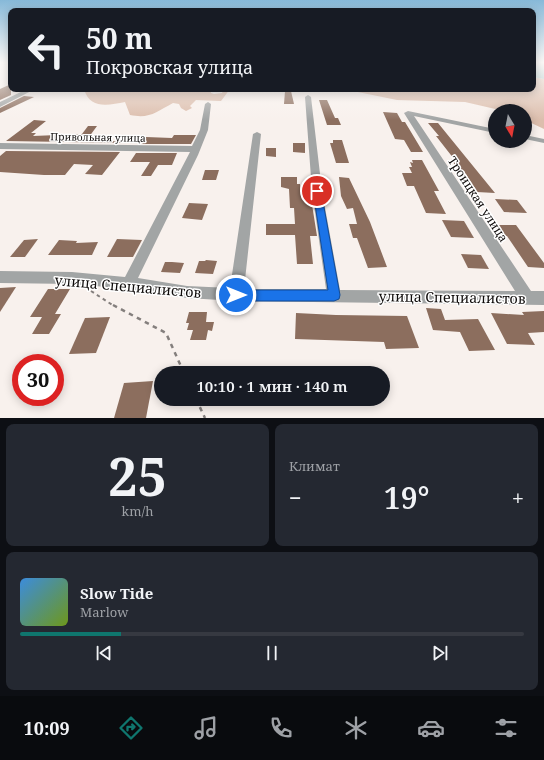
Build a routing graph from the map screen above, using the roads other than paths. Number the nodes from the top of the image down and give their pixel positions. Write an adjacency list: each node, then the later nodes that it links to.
1 (26, 92): 4 (street)
2 (308, 97): 14 (street)
3 (208, 104): 10 (street)
4 (0, 105)
5 (488, 130): 15 (street, Троицкая улица)
6 (257, 134): 13 (street)
7 (532, 138): 8 (street)
8 (544, 141)
9 (0, 146): 10 (street, Привольная улица)
10 (195, 149): 12 (street)
11 (0, 277): 12 (street, улица Специалистов)
12 (129, 283): 13 (street, улица Специалистов)
13 (236, 295): 14 (street, улица Специалистов)
14 (334, 295): 15 (street, улица Специалистов)
15 (527, 298): 16 (street, улица Специалистов)
16 (544, 298)

